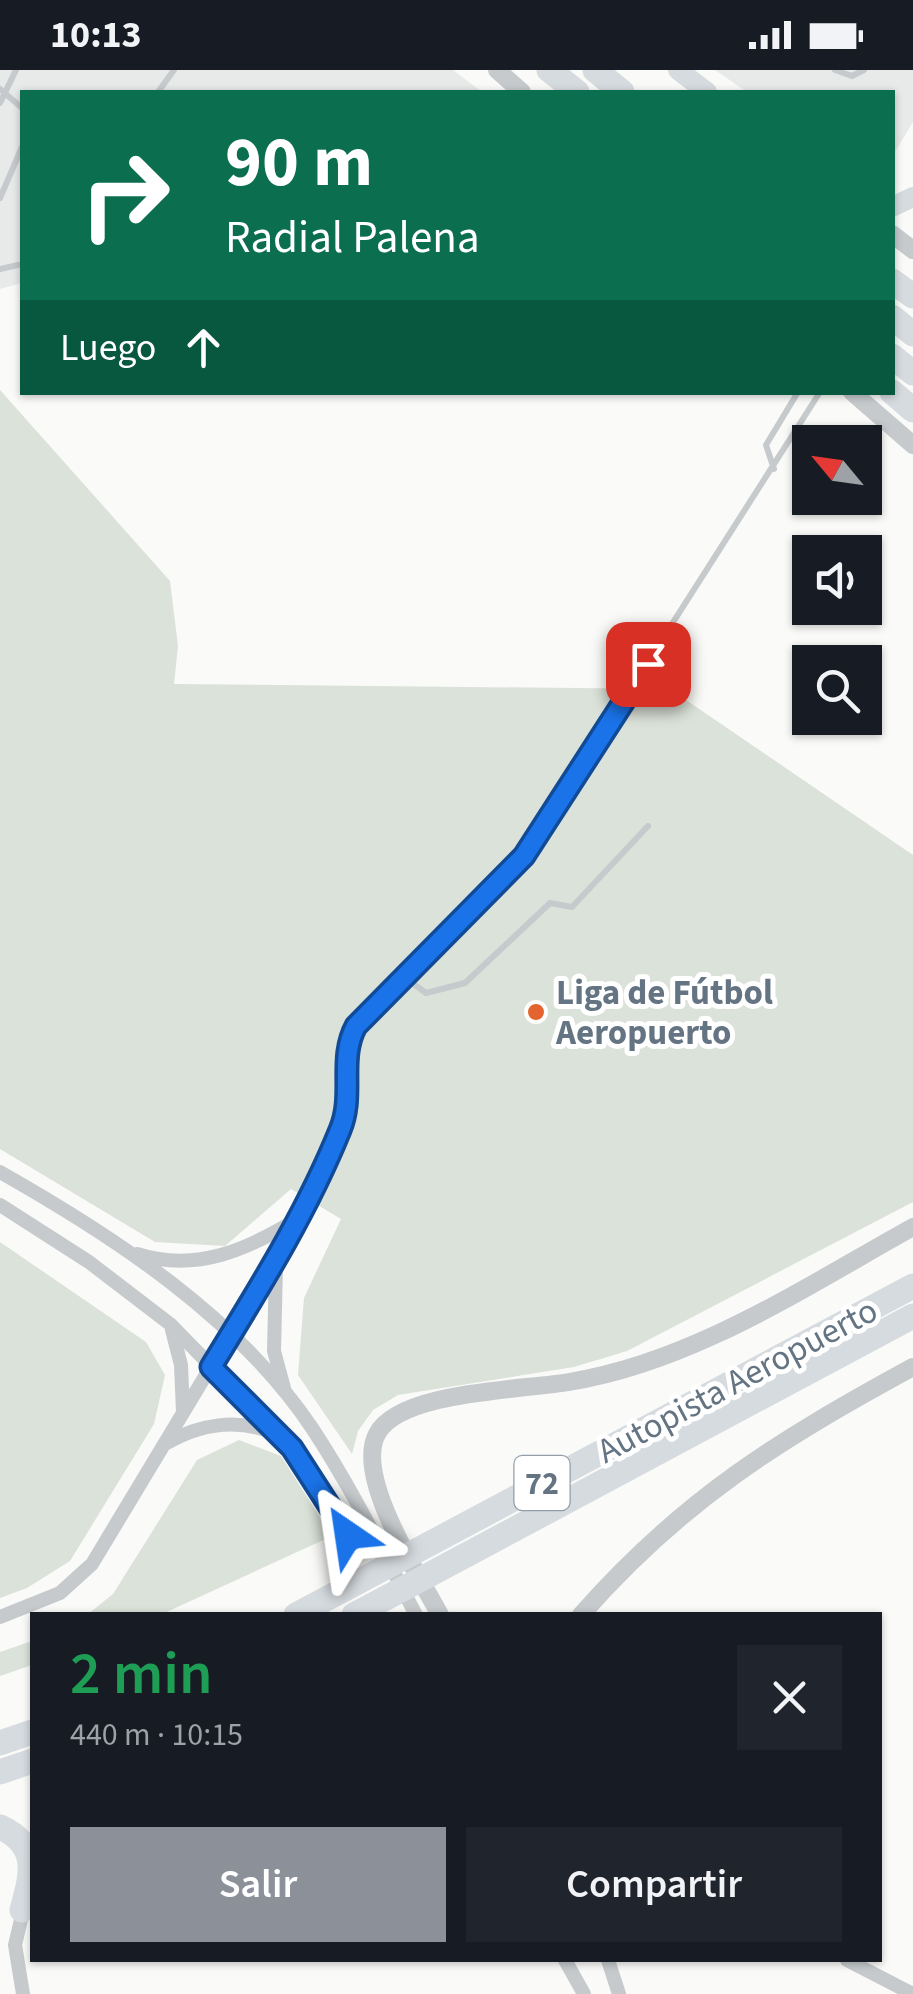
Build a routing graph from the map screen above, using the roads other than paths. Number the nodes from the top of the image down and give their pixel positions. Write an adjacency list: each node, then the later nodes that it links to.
1 (16, 70): 12 (lane)
2 (497, 70): 8 (street)
3 (549, 70): 9 (highway)
4 (595, 70): 10 (highway)
5 (678, 70): 11 (main road)
6 (835, 70): 7 (lane)
7 (864, 70)
8 (520, 90)
9 (574, 90)
10 (620, 90)
11 (705, 90)
12 (2, 91): 13 (lane)
13 (0, 103)
14 (20, 152): 15 (lane)
15 (0, 198)
16 (18, 265): 17 (lane)
17 (0, 269)
18 (796, 395): 22 (lane)
19 (818, 395): 22 (lane)
20 (855, 395): 21 (street)
21 (913, 445)
22 (774, 470): 24 (lane)
23 (648, 826): 24 (lane)
24 (404, 977): 27 (lane)
25 (0, 1172): 29 (street)
26 (0, 1205): 33 (street)
27 (301, 1217): 29 (street); 30 (street)
28 (913, 1227): 42 (street)
29 (126, 1251): 34 (street)
30 (276, 1260): 34 (street); 37 (street)
31 (913, 1286): 43 (highway, Autopista Aeropuerto / 72)
32 (913, 1316): 44 (highway, Autopista Aeropuerto / 72)
33 (170, 1324): 35 (street); 38 (street)
34 (230, 1335): 35 (street); 37 (street)
35 (211, 1367): 38 (street); 39 (street)
36 (913, 1368): 46 (street)
37 (287, 1396): 45 (street)
38 (183, 1413): 40 (street)
39 (279, 1435): 40 (street); 41 (street)
40 (164, 1446): 47 (street)
41 (348, 1535)
42 (438, 1611)
43 (302, 1612)
44 (360, 1612)
45 (414, 1612)
46 (584, 1612)
47 (0, 1616)
48 (30, 1720): 49 (highway)
49 (0, 1724)
50 (30, 1733): 51 (highway)
51 (0, 1743)
52 (30, 1762): 53 (highway)
53 (0, 1772)
54 (30, 1822): 55 (highway)
55 (0, 1824): 56 (highway)
56 (30, 1854)
57 (27, 1903): 61 (street)
58 (566, 1962): 62 (street)
59 (609, 1962): 63 (street)
60 (851, 1962): 64 (street)
61 (22, 1994)
62 (584, 1994)
63 (620, 1994)
64 (913, 1994)

